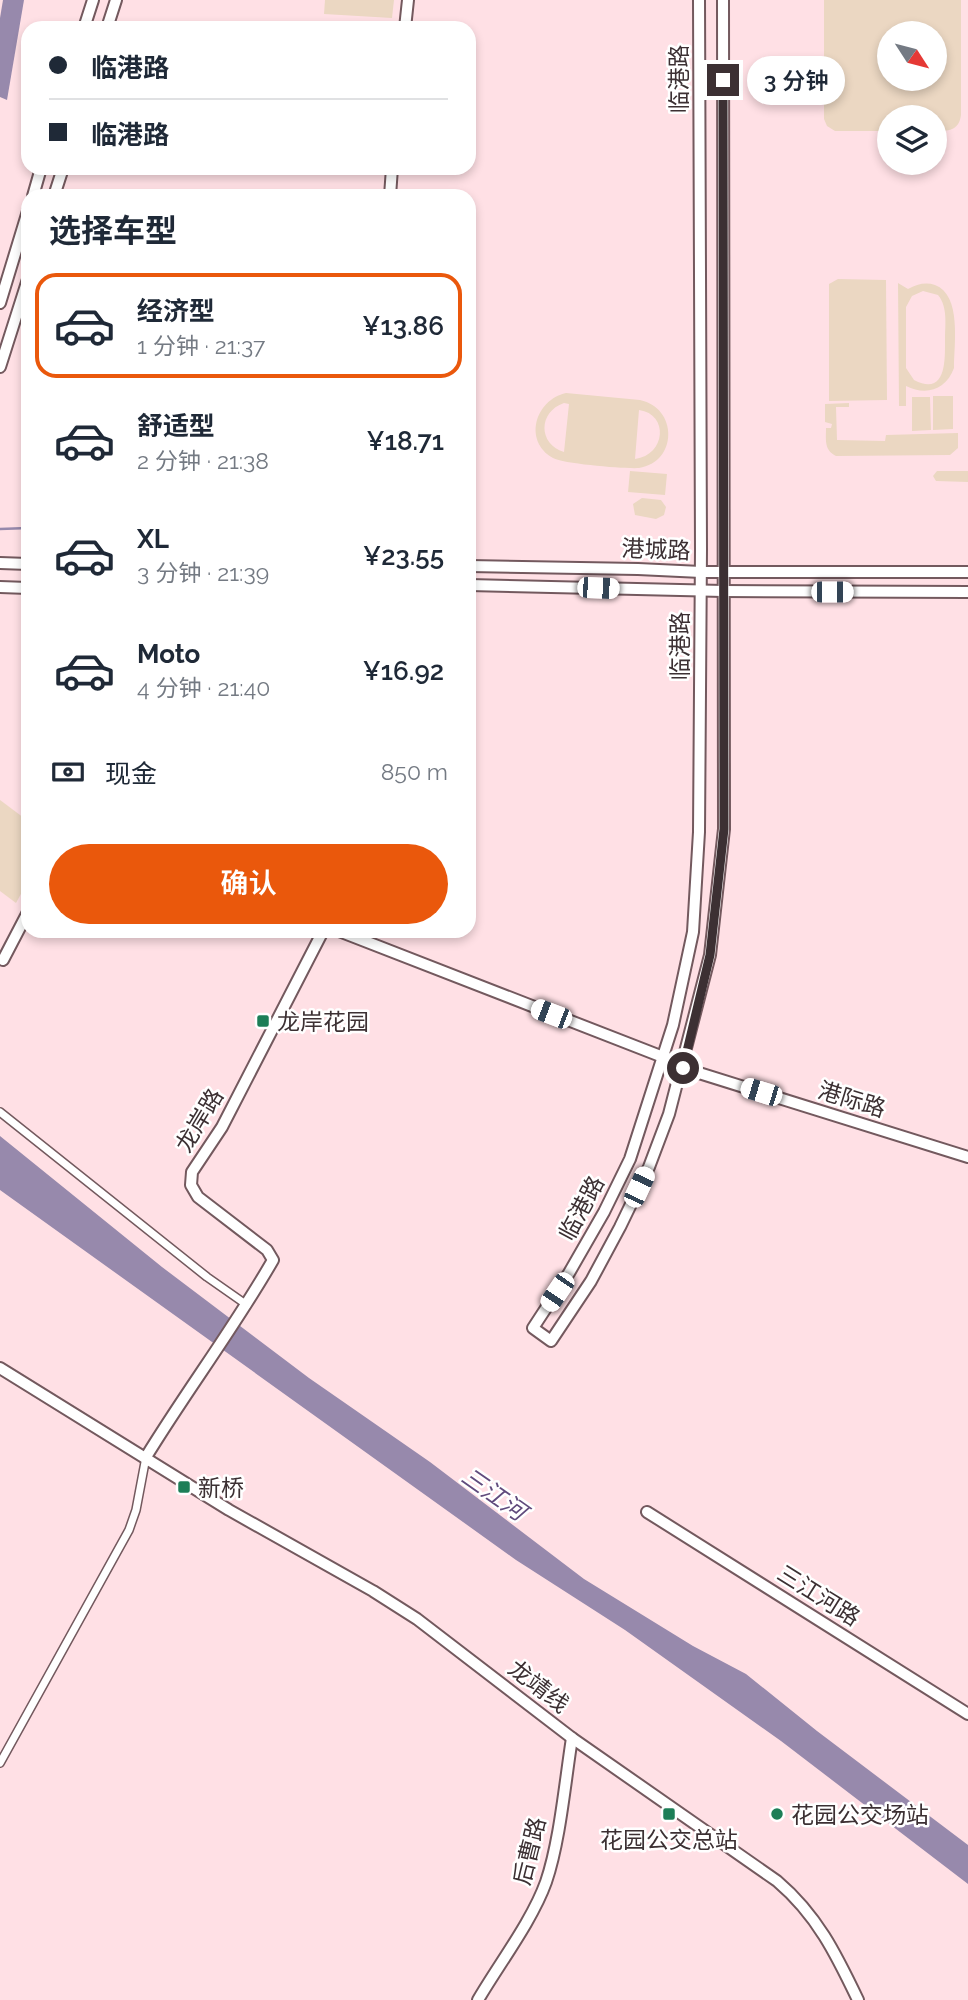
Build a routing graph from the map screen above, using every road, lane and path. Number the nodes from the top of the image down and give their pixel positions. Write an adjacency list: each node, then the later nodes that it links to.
1 (93, 0): 6 (main road)
2 (116, 0): 7 (main road)
3 (408, 0): 8 (main road)
4 (699, 0): 17 (main road, 临港路)
5 (723, 0): 16 (main road, 临港路)
6 (86, 21)
7 (109, 21)
8 (406, 21)
9 (21, 234): 11 (main road)
10 (21, 301): 12 (main road)
11 (0, 303)
12 (0, 368)
13 (0, 563): 14 (main road)
14 (21, 564)
15 (476, 566): 17 (main road, 港城路)
16 (723, 571): 17 (main road, 港城路); 18 (main road, 港城路); 23 (main road, 临港路)
17 (701, 572): 22 (main road, 临港路)
18 (968, 572)
19 (476, 584): 22 (main road, 港城路)
20 (0, 587): 21 (main road)
21 (21, 588)
22 (701, 590): 23 (main road, 港城路); 29 (main road, 临港路)
23 (723, 592): 24 (main road, 港城路); 30 (main road, 临港路)
24 (968, 592)
25 (21, 925): 28 (main road)
26 (319, 938): 33 (main road, 龙岸路)
27 (357, 938): 29 (main road, 港际路)
28 (3, 960)
29 (663, 1057): 30 (main road, 港际路); 30 (main road, 临港路)
30 (683, 1068): 32 (main road, 港际路)
31 (0, 1112): 33 (street)
32 (968, 1157)
33 (247, 1305): 35 (main road)
34 (0, 1368): 35 (main road, 龙靖线)
35 (146, 1457): 38 (main road, 龙靖线); 39 (street)
36 (648, 1512): 37 (main road, 三江河路)
37 (968, 1714)
38 (572, 1738): 40 (main road, 后曹路); 41 (main road, 龙靖线)
39 (0, 1763)
40 (478, 2000)
41 (858, 2000)

